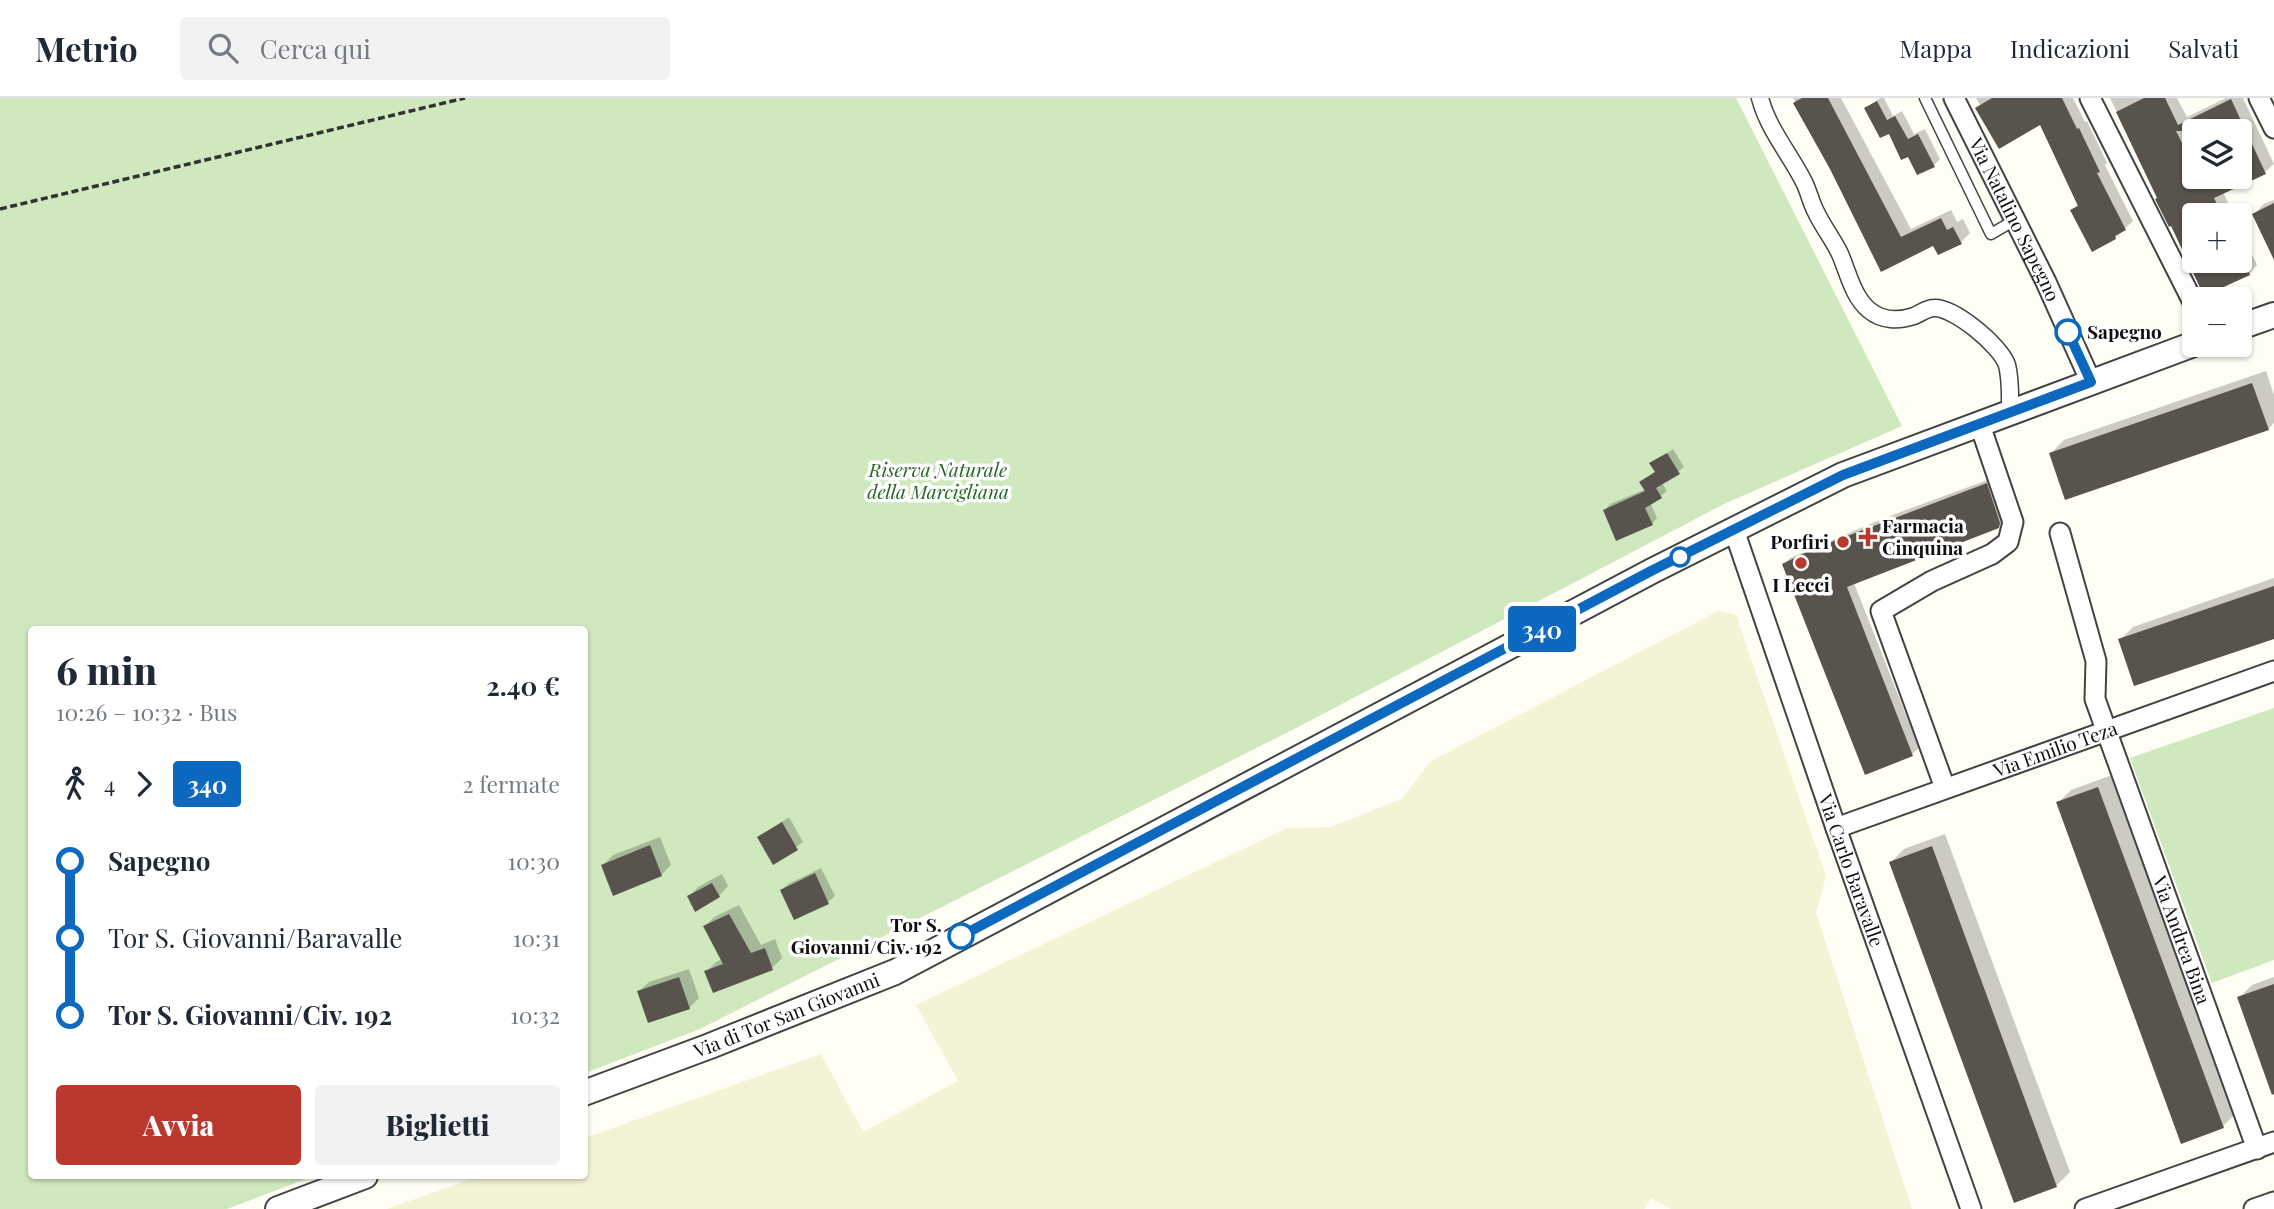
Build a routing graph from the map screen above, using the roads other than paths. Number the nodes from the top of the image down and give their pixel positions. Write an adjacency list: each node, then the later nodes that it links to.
1 (1760, 98): 13 (street)
2 (1925, 98): 7 (lane)
3 (1954, 98): 7 (street, Via Natalino Sapegno)
4 (2090, 98): 8 (street)
5 (2259, 98): 6 (street)
6 (2274, 128)
7 (2015, 220): 12 (street, Via Natalino Sapegno)
8 (2186, 287)
9 (2274, 315): 10 (street)
10 (2252, 323)
11 (2182, 348): 12 (street, Via di Tor San Giovanni)
12 (2091, 382): 13 (street, Via di Tor San Giovanni)
13 (2010, 413): 14 (street, Via di Tor San Giovanni)
14 (1980, 425): 15 (street, Via di Tor San Giovanni); 19 (street)
15 (1734, 530): 20 (street, Via Carlo Baravalle); 21 (street, Via di Tor San Giovanni)
16 (2060, 533): 18 (street, Via Andrea Bina)
17 (2274, 671): 18 (street, Via Emilio Teza)
18 (2108, 730): 19 (street, Via Emilio Teza); 22 (street, Via Andrea Bina)
19 (1945, 788): 20 (street, Via Emilio Teza)
20 (1836, 828): 26 (street, Via Carlo Baravalle)
21 (588, 1092)
22 (2265, 1145): 27 (street)
23 (357, 1179): 25 (street)
24 (2274, 1202): 28 (street)
25 (278, 1209)
26 (1971, 1209)
27 (2085, 1209)
28 (2254, 1209)

